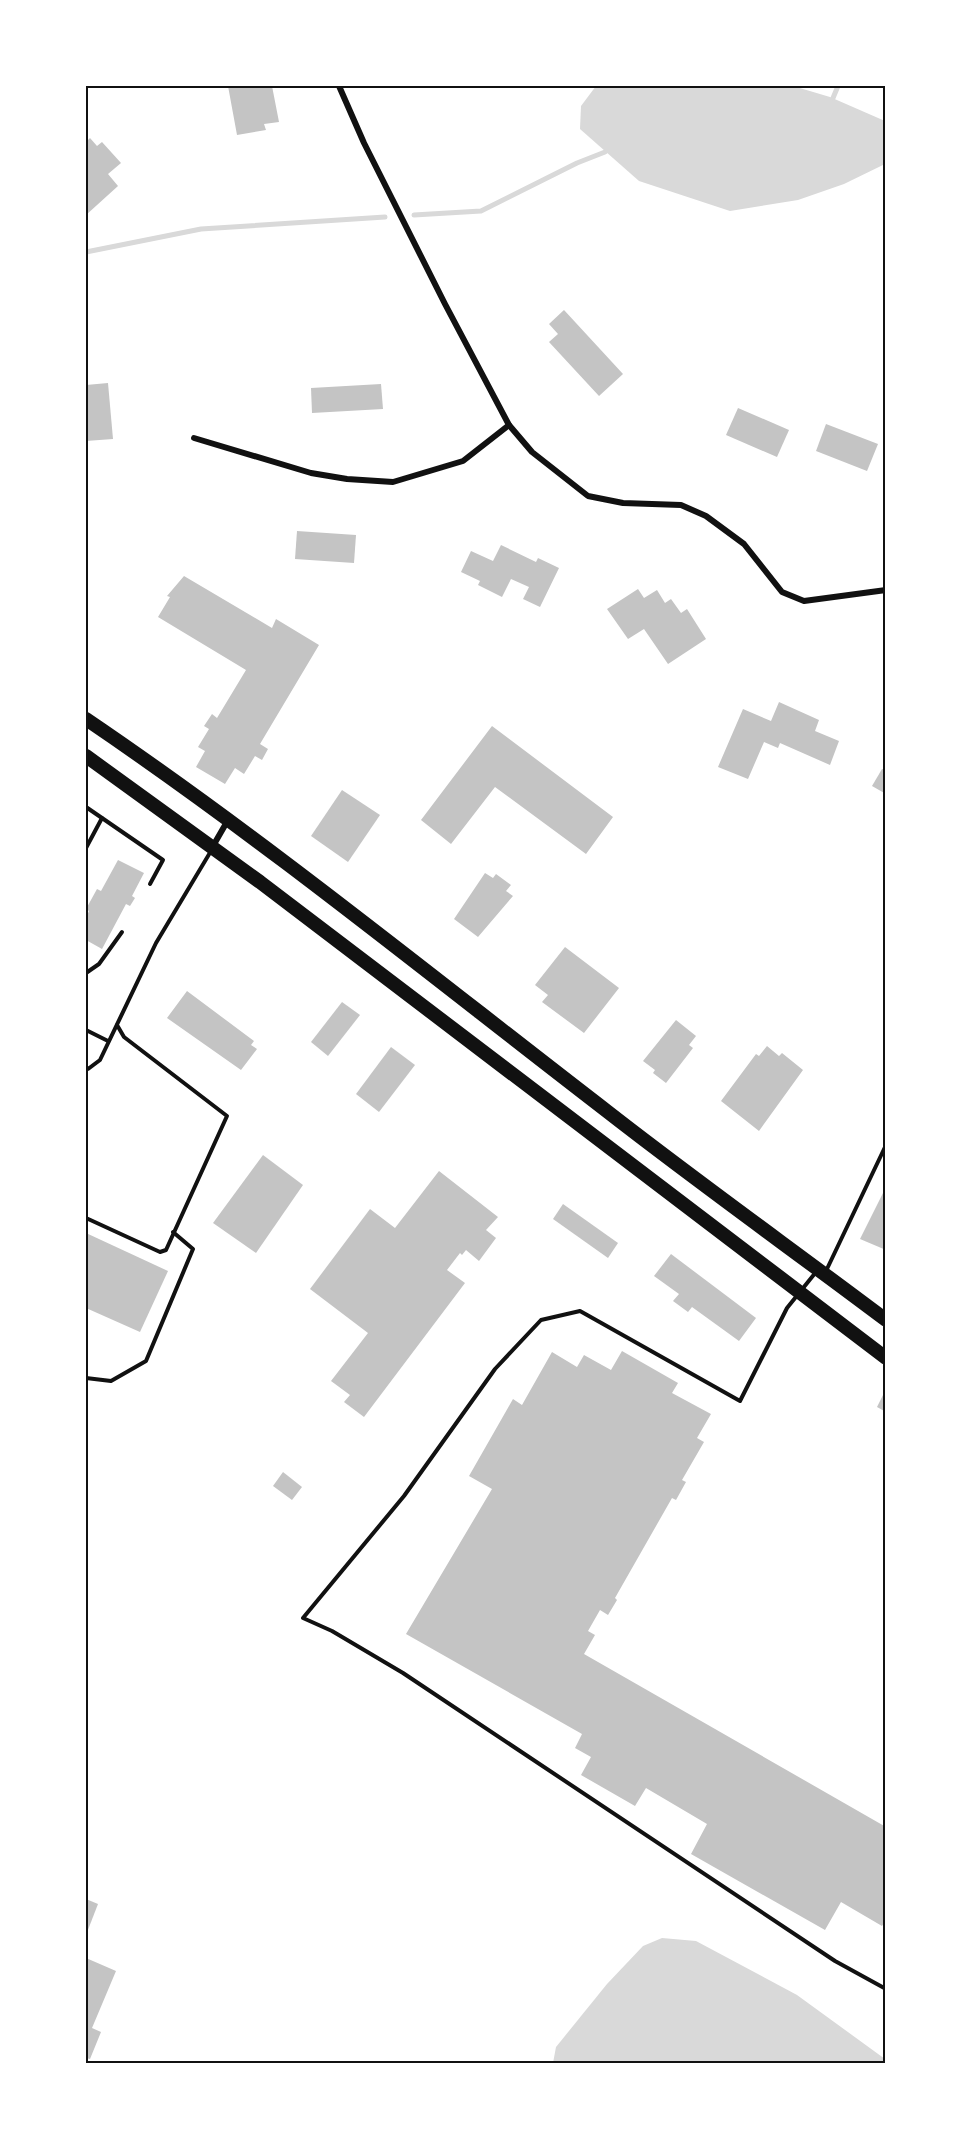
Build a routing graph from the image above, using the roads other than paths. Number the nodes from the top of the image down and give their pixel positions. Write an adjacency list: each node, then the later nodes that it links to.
1 (339, 86): 2 (street)
2 (509, 425): 3 (street); 4 (street)
3 (194, 438)
4 (885, 590)
5 (86, 719): 9 (main road)
6 (87, 760): 10 (main road)
7 (86, 807): 8 (lane)
8 (102, 818): 11 (lane); 12 (lane)
9 (228, 820): 10 (street); 22 (main road)
10 (213, 846): 15 (lane); 23 (main road)
11 (86, 849)
12 (150, 884)
13 (122, 932): 14 (lane)
14 (86, 973)
15 (117, 1025): 17 (lane); 21 (lane)
16 (86, 1030): 17 (lane)
17 (108, 1041): 18 (lane)
18 (86, 1067)
19 (885, 1145): 22 (lane)
20 (86, 1218): 21 (lane)
21 (173, 1232): 26 (lane)
22 (822, 1272): 23 (lane); 24 (main road)
23 (800, 1292): 25 (main road); 27 (lane)
24 (885, 1320)
25 (885, 1358)
26 (86, 1378)
27 (885, 1989)

